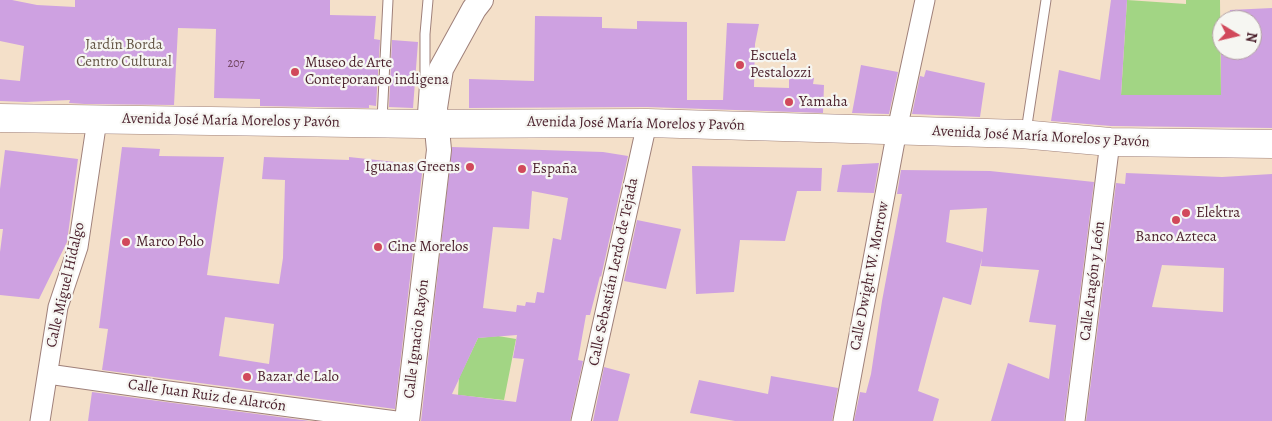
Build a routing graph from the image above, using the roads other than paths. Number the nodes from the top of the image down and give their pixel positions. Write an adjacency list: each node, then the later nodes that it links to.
1 (388, 0): 10 (lane)
2 (428, 0): 6 (lane)
3 (481, 0): 6 (street, Calle Ignacio Rayón)
4 (925, 0): 12 (street, Calle Dwight W. Morrow)
5 (1046, 0): 13 (lane)
6 (432, 78): 11 (street, Calle Ignacio Rayón)
7 (0, 118): 8 (main road, Avenida José María Morelos y Pavón)
8 (97, 120): 10 (main road, Avenida José María Morelos y Pavón); 16 (street, Calle Miguel Hidalgo)
9 (647, 122): 11 (main road, Avenida José María Morelos y Pavón); 12 (main road, Avenida José María Morelos y Pavón); 20 (street, Calle Sebastián Lerdo de Tejada)
10 (381, 123): 11 (main road, Avenida José María Morelos y Pavón)
11 (429, 124): 19 (street, Calle Ignacio Rayón)
12 (897, 130): 13 (main road, Avenida José María Morelos y Pavón); 21 (street, Calle Dwight W. Morrow)
13 (1022, 134): 14 (main road, Avenida José María Morelos y Pavón)
14 (1110, 142): 15 (main road, Avenida José María Morelos y Pavón); 22 (street, Calle Aragón y León)
15 (1272, 144)
16 (48, 374): 17 (street, Calle Miguel Hidalgo); 18 (street, Calle Juan Ruiz de Alarcón)
17 (40, 421)
18 (396, 421)
19 (407, 421)
20 (581, 421)
21 (843, 421)
22 (1076, 421)

